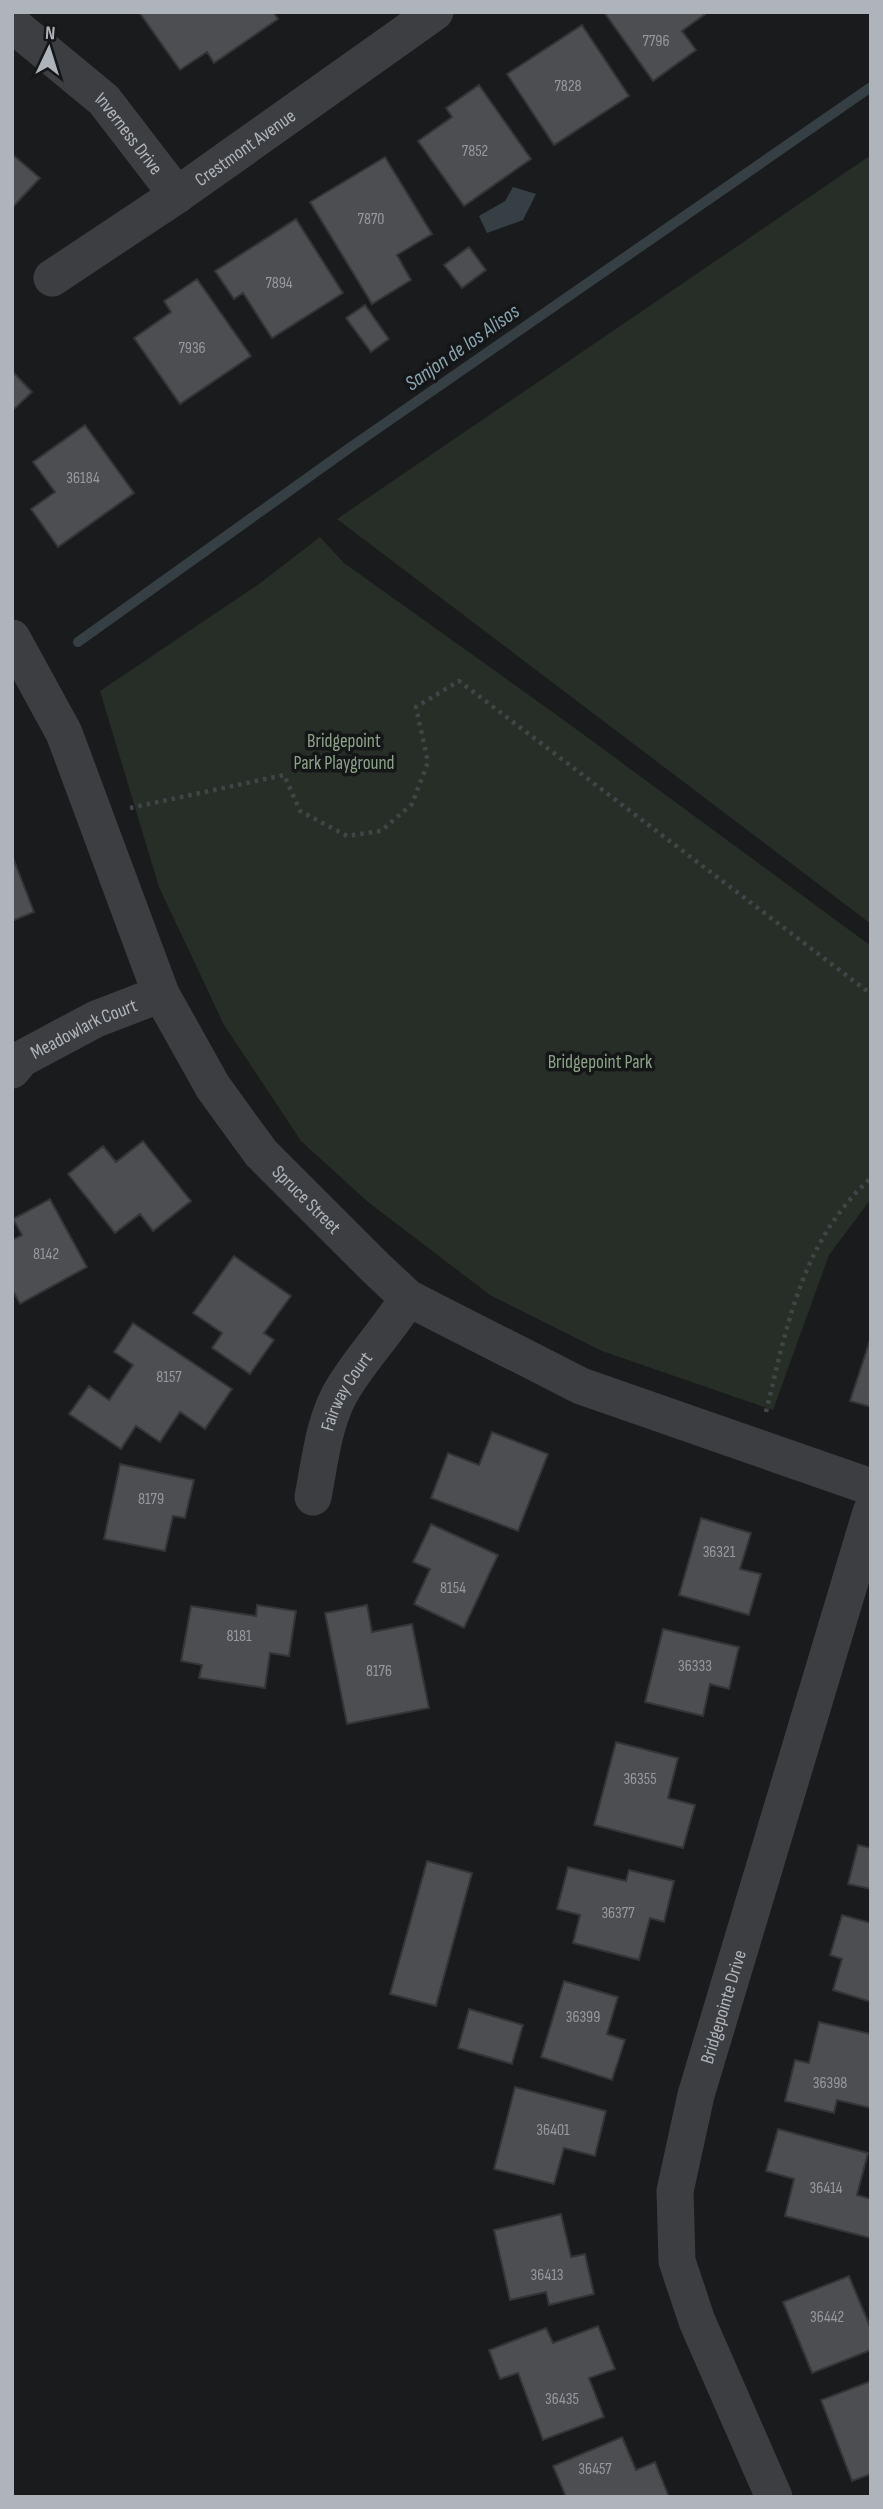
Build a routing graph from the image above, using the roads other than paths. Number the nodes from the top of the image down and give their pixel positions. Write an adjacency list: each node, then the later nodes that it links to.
1 (435, 12): 3 (street, Crestmont Avenue)
2 (12, 24): 3 (street, Inverness Drive)
3 (177, 195): 4 (street, Crestmont Avenue)
4 (52, 278)
5 (12, 638): 6 (street, Spruce Street)
6 (161, 994): 7 (street, Meadowlark Court); 8 (street, Spruce Street)
7 (12, 1070)
8 (408, 1298): 9 (street, Spruce Street); 10 (street, Fairway Court)
9 (871, 1487)
10 (313, 1497)
11 (871, 1512): 12 (street, Bridgepointe Drive)
12 (774, 2497)

